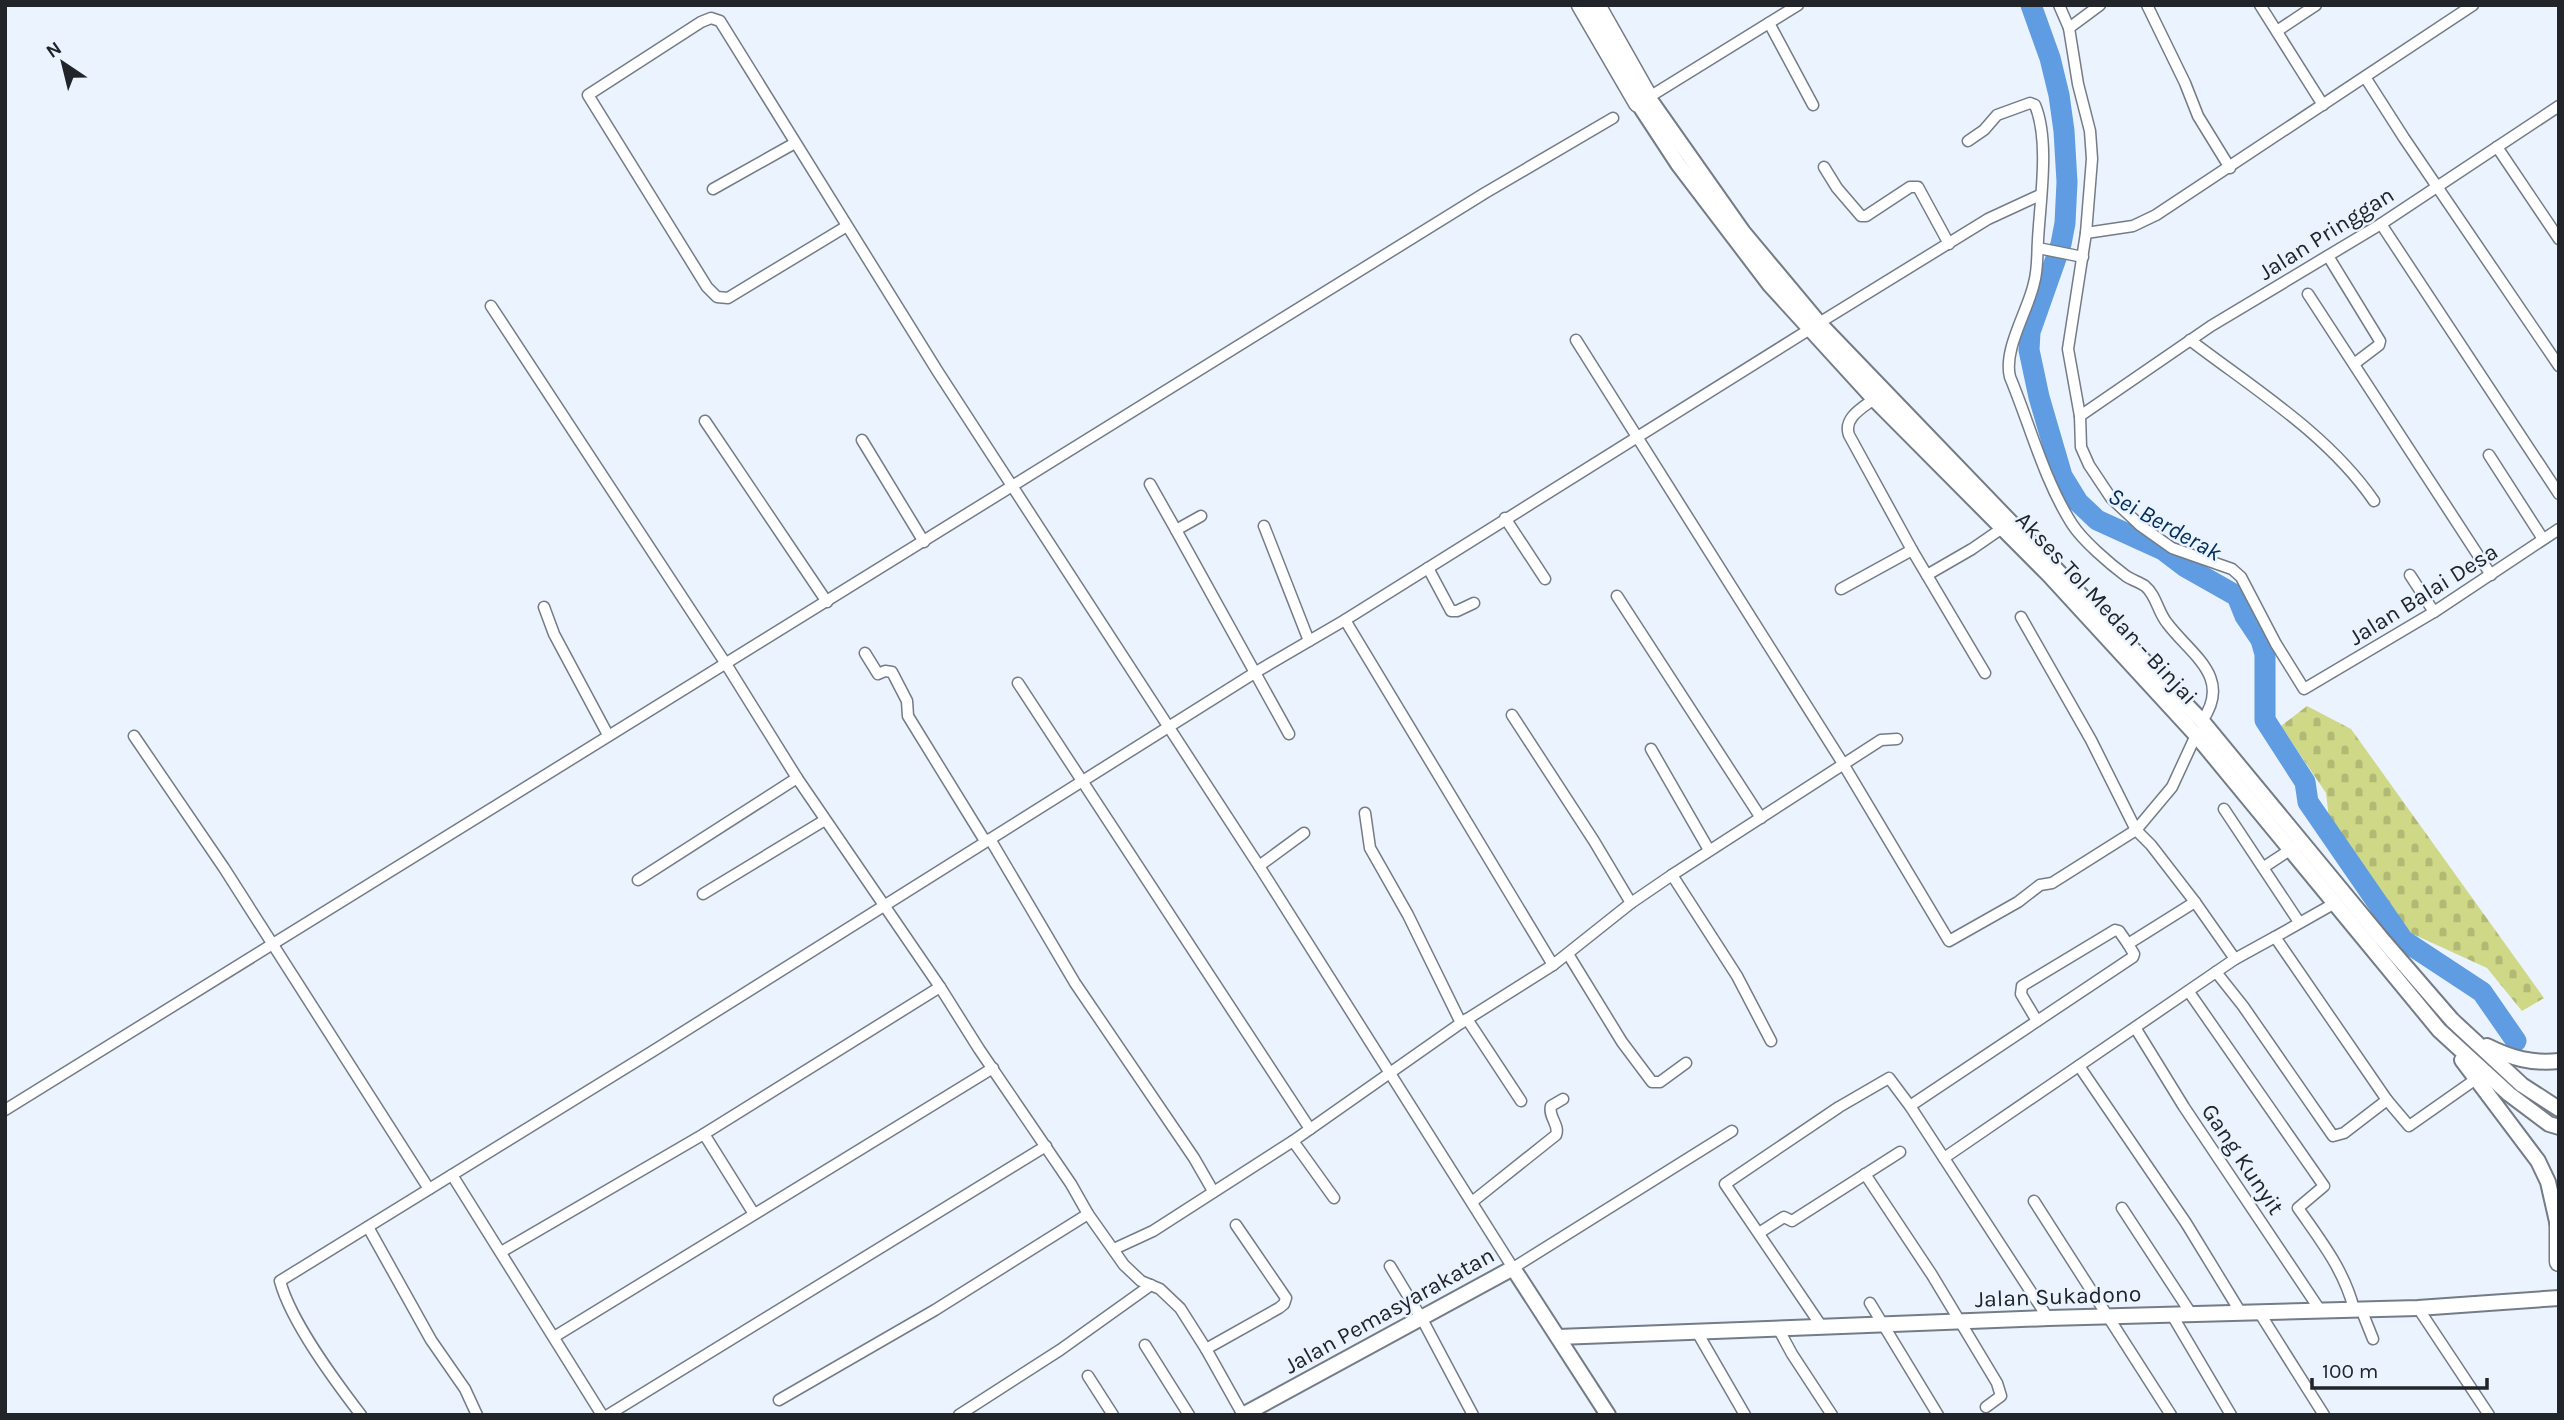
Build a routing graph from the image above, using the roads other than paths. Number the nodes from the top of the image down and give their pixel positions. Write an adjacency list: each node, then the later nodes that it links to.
1 (1581, 5): 14 (highway)
2 (1597, 5): 14 (highway)
3 (1798, 5): 10 (street)
4 (2059, 5): 11 (street)
5 (2100, 5): 11 (street)
6 (2147, 5): 23 (street)
7 (2260, 5): 12 (street)
8 (2316, 5): 12 (street)
9 (2473, 5): 13 (street)
10 (1769, 23): 14 (street); 15 (street)
11 (2069, 28): 29 (street)
12 (2277, 31): 16 (street)
13 (2365, 77): 16 (street); 24 (street)
14 (1643, 100): 37 (main road, Akses Tol Medan - Binjai)
15 (1813, 105)
16 (2323, 105): 23 (street)
17 (2559, 106): 21 (street, Jalan Pringgan)
18 (1614, 118): 50 (street)
19 (1968, 141): 26 (street)
20 (795, 144): 25 (street); 28 (street); 28 (street)
21 (2497, 147): 24 (street, Jalan Pringgan); 30 (street)
22 (1824, 167): 31 (street)
23 (2230, 168): 29 (street)
24 (2438, 186): 27 (street, Jalan Pringgan); 41 (street)
25 (713, 189)
26 (2040, 195): 31 (street); 32 (street)
27 (2381, 224): 34 (street, Jalan Pringgan); 51 (street)
28 (847, 226): 50 (street)
29 (2086, 233): 33 (street)
30 (2559, 239)
31 (1949, 244): 37 (street)
32 (2041, 249): 33 (street); 83 (street)
33 (2079, 256): 43 (street)
34 (2328, 256): 39 (street, Jalan Pringgan); 40 (street)
35 (2308, 294): 40 (street)
36 (491, 306): 77 (street)
37 (1814, 326): 42 (main road, Akses Tol Medan - Binjai); 45 (street); 48 (main road, Akses Tol Medan - Binjai)
38 (1576, 340): 45 (street)
39 (2190, 340): 43 (street, Jalan Pringgan); 52 (street)
40 (2354, 364): 65 (street)
41 (2559, 366)
42 (1874, 399): 48 (main road, Akses Tol Medan - Binjai); 61 (street)
43 (2080, 416): 72 (street, Jalan Balai Desa)
44 (705, 421): 69 (street)
45 (1635, 437): 54 (street); 89 (street)
46 (862, 440): 60 (street)
47 (2490, 454): 59 (street)
48 (1941, 459): 56 (main road, Akses Tol Medan - Binjai); 83 (main road, Akses Tol Medan - Binjai)
49 (1150, 484): 58 (street)
50 (1013, 486): 60 (street); 82 (street)
51 (2559, 494)
52 (2374, 501)
53 (1201, 516): 58 (street)
54 (1505, 518): 62 (street); 66 (street)
55 (1264, 526): 75 (street)
56 (2001, 529): 63 (street); 83 (main road, Akses Tol Medan - Binjai)
57 (2559, 529): 59 (street, Jalan Balai Desa)
58 (1176, 530): 78 (street)
59 (2543, 539): 65 (street, Jalan Balai Desa)
60 (924, 542): 69 (street)
61 (1912, 550): 63 (street); 67 (street)
62 (1428, 568): 70 (street); 74 (street)
63 (1927, 575): 79 (street)
64 (2410, 575): 72 (street)
65 (2491, 575): 72 (street, Jalan Balai Desa)
66 (1545, 579)
67 (1841, 589)
68 (1616, 596): 94 (street)
69 (827, 602): 77 (street)
70 (1474, 603)
71 (544, 607): 85 (street)
72 (2434, 612)
73 (2021, 617): 96 (street)
74 (1345, 620): 75 (street); 116 (street)
75 (1309, 641): 78 (street)
76 (865, 653): 98 (street)
77 (726, 664): 85 (street); 90 (street)
78 (1256, 672): 82 (street); 84 (street)
79 (1985, 673)
80 (1018, 683): 91 (street)
81 (1512, 715): 107 (street)
82 (1168, 728): 91 (street); 101 (street)
83 (2199, 728): 96 (street); 99 (main road, Akses Tol Medan - Binjai)
84 (1289, 734)
85 (608, 735): 112 (street)
86 (134, 736): 112 (street)
87 (1897, 739): 89 (street)
88 (1651, 749): 100 (street)
89 (1843, 766): 94 (street); 96 (street)
90 (797, 778): 95 (street); 104 (street)
91 (1084, 780): 98 (street); 139 (street)
92 (2224, 810): 102 (street)
93 (1366, 813): 120 (street)
94 (1761, 818): 100 (street)
95 (825, 820): 105 (street); 109 (street)
96 (2136, 830): 106 (street)
97 (1304, 833): 101 (street)
98 (988, 840): 109 (street); 149 (street)
99 (2296, 846): 102 (street); 108 (main road, Akses Tol Medan - Binjai); 123 (main road, Akses Tol Medan - Binjai)
100 (1709, 850): 103 (street)
101 (1259, 866): 130 (street)
102 (2264, 867): 110 (street)
103 (1672, 875): 107 (street); 125 (street)
104 (638, 880)
105 (703, 894)
106 (2195, 902): 113 (street); 115 (street)
107 (1631, 903): 114 (street)
108 (2335, 903): 110 (street); 124 (main road, Akses Tol Medan - Binjai)
109 (885, 906): 118 (street); 147 (street)
110 (2299, 922): 111 (street)
111 (2275, 937): 115 (street); 133 (street)
112 (271, 944): 137 (street); 148 (street)
113 (2128, 944): 121 (street); 121 (street)
114 (1567, 954): 116 (street); 127 (street)
115 (2235, 959): 117 (street)
116 (1553, 965): 120 (street)
117 (2217, 972): 119 (street); 133 (street)
118 (940, 987): 129 (street); 141 (street)
119 (2189, 992): 122 (street); 170 (street)
120 (1464, 1021): 130 (street); 134 (street)
121 (2036, 1021): 135 (street)
122 (2136, 1029): 128 (street); 171 (street, Gang Kunyit)
123 (2470, 1037): 126 (main road); 136 (main road, Akses Tol Medan - Binjai)
124 (2446, 1038): 131 (main road); 138 (main road, Akses Tol Medan - Binjai)
125 (1770, 1041)
126 (2559, 1061)
127 (1686, 1063)
128 (2080, 1066): 145 (street); 173 (street)
129 (993, 1068): 143 (street); 154 (street)
130 (1390, 1074): 139 (street); 152 (street)
131 (2476, 1079): 133 (street); 158 (main road)
132 (1563, 1099): 152 (street)
133 (2387, 1100)
134 (1521, 1101)
135 (1910, 1106): 145 (street); 160 (street)
136 (2559, 1109)
137 (5, 1110)
138 (2559, 1127)
139 (1310, 1129): 142 (street)
140 (1732, 1131): 165 (street)
141 (704, 1134): 154 (street); 162 (street)
142 (1293, 1140): 149 (street); 150 (street)
143 (1046, 1146): 155 (street); 195 (street)
144 (1900, 1152): 146 (street)
145 (1944, 1158): 177 (street)
146 (1864, 1174): 160 (street); 179 (street)
147 (452, 1175): 148 (street); 162 (street)
148 (429, 1189): 159 (street)
149 (1213, 1191): 161 (street)
150 (1334, 1198)
151 (2035, 1201): 176 (street)
152 (1472, 1202): 165 (street)
153 (2122, 1208): 175 (street)
154 (754, 1214): 184 (street)
155 (1088, 1214): 161 (street); 190 (street)
156 (2559, 1217): 158 (highway)
157 (1236, 1224): 188 (street)
158 (2558, 1226): 163 (highway)
159 (368, 1227): 192 (street); 193 (street)
160 (1759, 1233): 181 (street)
161 (1114, 1249): 166 (street)
162 (502, 1252): 184 (street)
163 (2559, 1262)
164 (1390, 1266): 178 (street)
165 (1513, 1268): 178 (main road, Jalan Pemasyarakatan); 185 (main road, Jalan Pemasyarakatan)
166 (1151, 1285): 188 (street); 196 (street)
167 (2559, 1298): 169 (main road, Jalan Sukadono)
168 (1870, 1303): 180 (street)
169 (2417, 1308): 170 (main road, Jalan Sukadono); 208 (street)
170 (2357, 1309): 171 (main road, Jalan Sukadono); 186 (street)
171 (2320, 1310): 172 (main road, Jalan Sukadono)
172 (2259, 1312): 173 (main road, Jalan Sukadono); 207 (street)
173 (2241, 1313): 175 (main road, Jalan Sukadono)
174 (2172, 1315): 175 (main road, Jalan Sukadono); 176 (main road, Jalan Sukadono); 206 (street)
175 (2192, 1315)
176 (2109, 1317): 177 (main road, Jalan Sukadono); 205 (street)
177 (2048, 1318): 179 (main road, Jalan Sukadono)
178 (1422, 1319): 199 (main road, Jalan Pemasyarakatan); 200 (street)
179 (1961, 1322): 180 (main road, Jalan Sukadono); 191 (street)
180 (1883, 1325): 181 (main road, Jalan Sukadono); 204 (street)
181 (1822, 1327): 182 (main road, Jalan Sukadono)
182 (1779, 1330): 183 (main road, Jalan Sukadono); 203 (street)
183 (1697, 1332): 185 (main road, Jalan Sukadono); 202 (street)
184 (554, 1337): 194 (street)
185 (1558, 1338): 201 (main road, Jalan Pemasyarakatan)
186 (2373, 1339)
187 (1145, 1345): 198 (street)
188 (1206, 1349): 199 (street)
189 (1088, 1376): 197 (street)
190 (779, 1400)
191 (1986, 1407)
192 (361, 1415)
193 (477, 1415)
194 (602, 1415)
195 (608, 1415)
196 (959, 1415)
197 (1113, 1415)
198 (1189, 1415)
199 (1243, 1415)
200 (1473, 1415)
201 (1608, 1415)
202 (1745, 1415)
203 (1832, 1415)
204 (1938, 1415)
205 (2171, 1415)
206 (2231, 1415)
207 (2324, 1415)
208 (2489, 1415)

